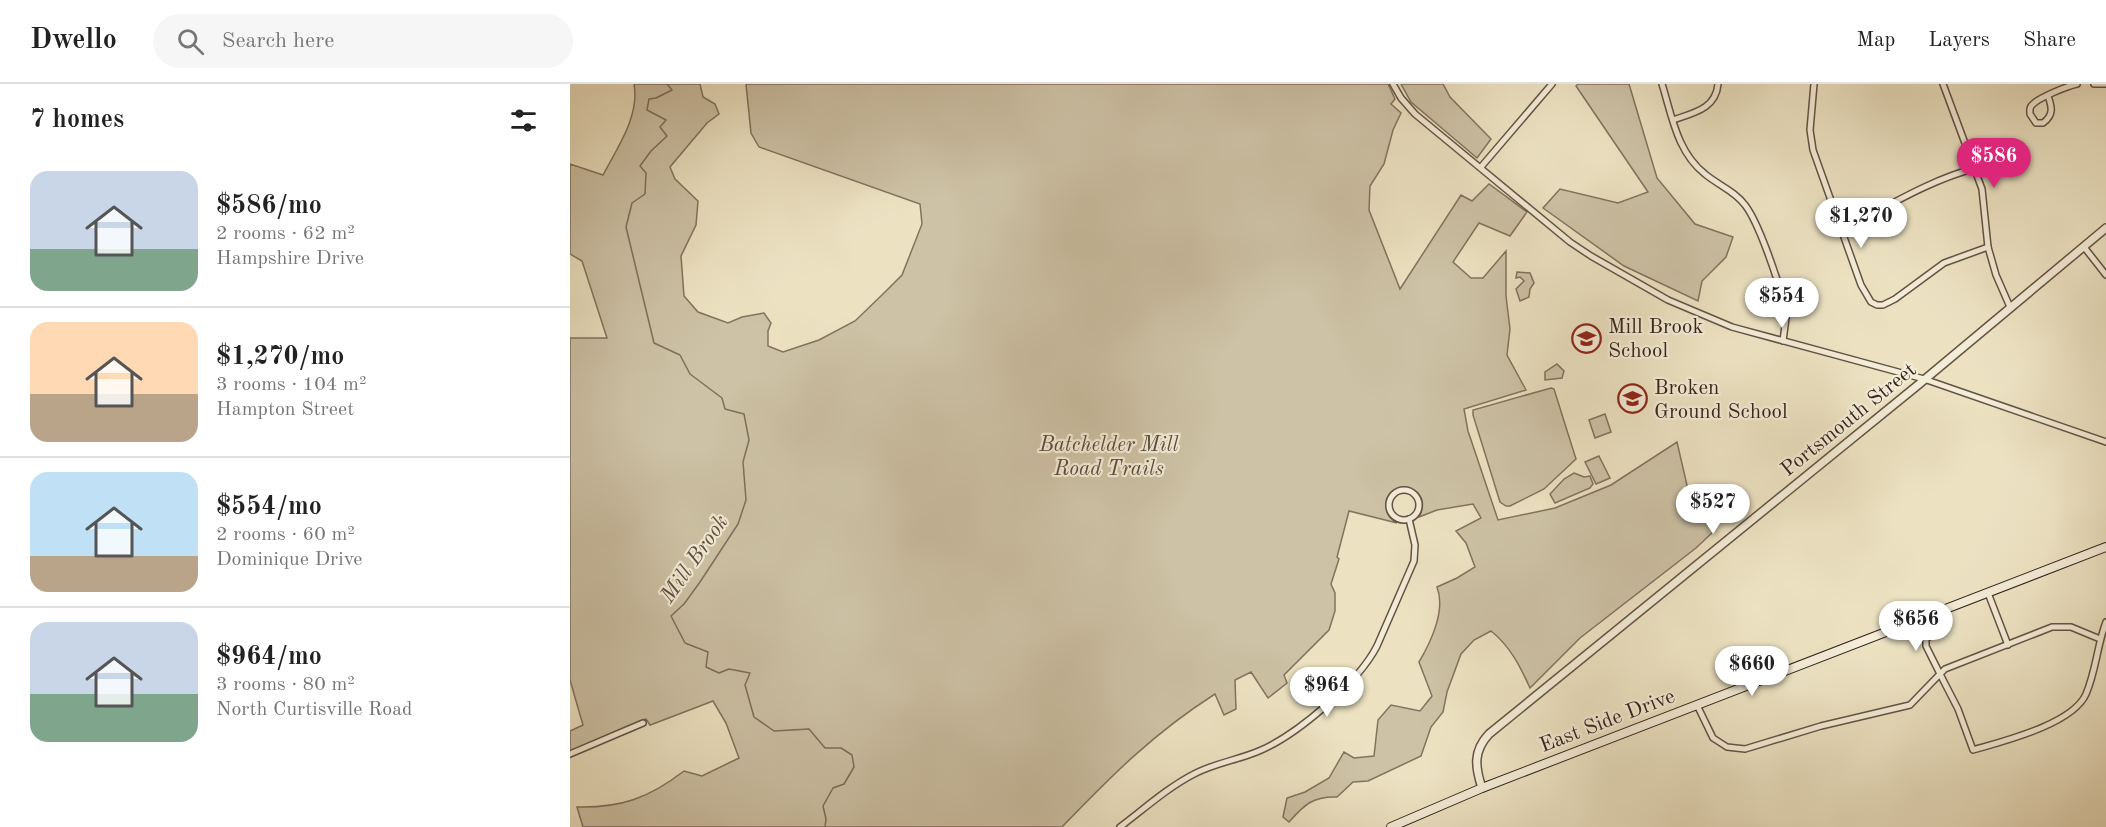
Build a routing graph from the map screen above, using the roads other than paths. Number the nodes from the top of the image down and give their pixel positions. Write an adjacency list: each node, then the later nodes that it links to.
1 (1393, 84): 12 (street)
2 (1552, 84): 12 (street)
3 (1662, 84): 11 (street)
4 (1718, 84): 11 (street)
5 (1814, 84): 15 (street)
6 (1943, 84): 13 (street)
7 (2077, 84): 10 (street)
8 (2094, 84): 9 (street)
9 (2106, 84)
10 (2048, 96): 10 (street)
11 (1673, 120): 20 (street)
12 (1481, 167): 20 (street)
13 (1976, 168): 15 (street); 16 (street)
14 (2106, 228): 17 (street, Portsmouth Street)
15 (1842, 230): 16 (street)
16 (1988, 247): 19 (street)
17 (2084, 247): 18 (street); 19 (street, Portsmouth Street)
18 (2106, 274)
19 (2010, 307): 21 (street, Portsmouth Street)
20 (1783, 341): 21 (street)
21 (1924, 379): 22 (street); 34 (street, Portsmouth Street)
22 (2106, 442)
23 (1409, 519): 23 (street); 35 (street)
24 (2106, 547): 25 (main road, East Side Drive)
25 (1988, 593): 29 (street); 31 (main road, East Side Drive)
26 (2106, 622): 28 (street)
27 (1932, 635): 30 (street)
28 (2100, 639): 29 (street); 30 (street)
29 (2008, 645): 30 (street)
30 (1940, 674): 31 (street)
31 (1697, 705): 34 (main road, East Side Drive)
32 (644, 723): 33 (street)
33 (570, 754)
34 (1482, 788): 36 (main road, East Side Drive)
35 (1120, 827)
36 (1391, 827)

